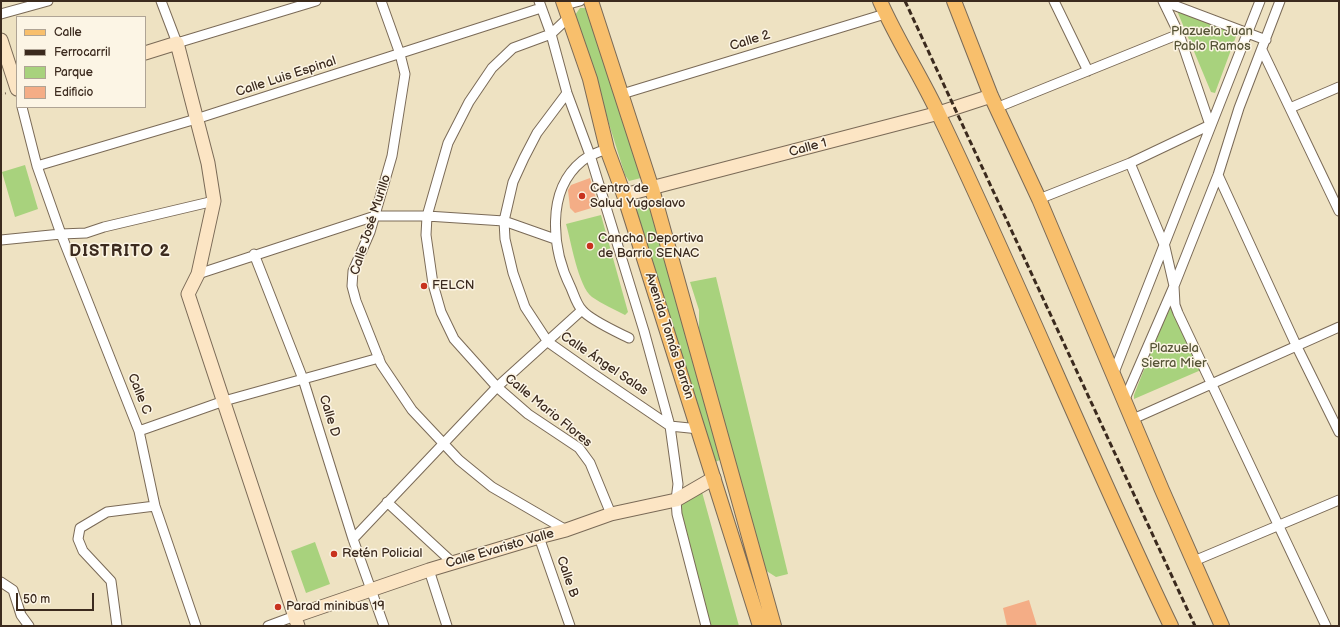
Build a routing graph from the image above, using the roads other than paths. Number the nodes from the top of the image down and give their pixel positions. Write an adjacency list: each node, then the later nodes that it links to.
1 (48, 1): 15 (street)
2 (160, 1): 22 (street)
3 (316, 1): 22 (street)
4 (381, 1): 25 (street, Calle José Murillo)
5 (580, 1): 14 (street)
6 (591, 1): 30 (main road, Avenida Tomás Barrón)
7 (880, 1): 16 (main road)
8 (954, 1): 31 (main road)
9 (1054, 1): 26 (street)
10 (1163, 1): 17 (street); 19 (street)
11 (1260, 1): 17 (street)
12 (1280, 1): 21 (street)
13 (540, 4): 18 (street); 25 (street, Calle Luis Espinal)
14 (566, 8): 18 (street, Calle Mario Flores); 37 (main road, Avenida Tomás Barrón)
15 (1, 14)
16 (886, 14): 30 (street, Calle 2); 34 (main road)
17 (1247, 33): 21 (street); 36 (street)
18 (551, 34): 29 (street); 48 (street, Calle Mario Flores)
19 (1179, 34): 26 (street); 36 (street)
20 (1, 40): 27 (street)
21 (1266, 40): 23 (street)
22 (177, 43): 24 (street); 35 (street)
23 (1262, 50): 33 (street); 41 (street)
24 (146, 53)
25 (400, 54): 35 (street, Calle Luis Espinal); 47 (street, Calle José Murillo)
26 (1088, 71): 31 (street)
27 (16, 86)
28 (1339, 86): 33 (street)
29 (567, 93): 38 (street); 49 (street, Calle Ángel Salas)
30 (622, 94): 42 (main road, Avenida Tomás Barrón)
31 (993, 102): 34 (street, Calle 1); 44 (main road)
32 (22, 108): 40 (street, Calle C)
33 (1290, 108): 46 (street)
34 (938, 114): 42 (street, Calle 1); 102 (main road)
35 (196, 120): 40 (street, Calle Luis Espinal); 45 (street)
36 (1210, 125): 39 (street); 53 (street)
37 (607, 149): 38 (street); 43 (main road, Avenida Tomás Barrón)
38 (590, 155): 52 (street); 70 (street)
39 (1130, 163): 44 (street); 53 (street)
40 (37, 166): 50 (street, Calle C)
41 (1218, 175): 56 (street); 61 (street)
42 (652, 189): 43 (street, Calle 1); 75 (main road, Avenida Tomás Barrón)
43 (624, 195): 71 (main road, Avenida Tomás Barrón)
44 (1039, 199): 63 (main road)
45 (214, 201): 50 (street); 55 (street)
46 (1339, 209)
47 (375, 216): 48 (street); 54 (street); 62 (street, Calle José Murillo)
48 (427, 216): 49 (street); 66 (street, Calle Mario Flores)
49 (504, 221): 52 (street); 60 (street, Calle Ángel Salas)
50 (61, 234): 51 (street); 72 (street, Calle C)
51 (1, 239)
52 (555, 239): 57 (street)
53 (1165, 247): 56 (street); 63 (street)
54 (254, 254): 55 (street); 64 (street, Calle D)
55 (198, 274): 67 (street)
56 (1174, 286): 65 (street); 68 (street)
57 (582, 310): 59 (street); 60 (street)
58 (1339, 327): 61 (street)
59 (629, 338)
60 (548, 342): 66 (street); 70 (street, Calle Ángel Salas)
61 (1297, 347): 65 (street); 73 (street)
62 (379, 358): 64 (street); 74 (street, Calle José Murillo)
63 (1113, 375): 68 (main road)
64 (303, 379): 67 (street); 85 (street, Calle D)
65 (1213, 385): 69 (street); 82 (street)
66 (497, 387): 74 (street); 81 (street, Calle Mario Flores)
67 (224, 401): 72 (street); 91 (street)
68 (1124, 401): 69 (main road)
69 (1133, 419): 86 (main road)
70 (670, 426): 71 (street, Calle Ángel Salas); 77 (street)
71 (699, 429): 76 (main road, Avenida Tomás Barrón)
72 (139, 431): 80 (street, Calle C)
73 (1339, 432)
74 (443, 443): 79 (street); 83 (street, Calle José Murillo)
75 (731, 472): 76 (street, Calle Evaristo Valle); 101 (main road, Avenida Tomás Barrón)
76 (714, 478): 77 (street, Calle Evaristo Valle); 100 (main road, Avenida Tomás Barrón)
77 (676, 500): 81 (street, Calle Evaristo Valle); 99 (street)
78 (1339, 500): 82 (street)
79 (388, 502): 85 (street); 87 (street)
80 (155, 506): 93 (street); 94 (street, Calle C)
81 (611, 514): 83 (street, Calle Evaristo Valle)
82 (1280, 525): 86 (street); 104 (street)
83 (566, 530): 84 (street, Calle Evaristo Valle)
84 (539, 537): 87 (street, Calle Evaristo Valle); 98 (street, Calle B)
85 (353, 539): 90 (street, Calle D)
86 (1194, 561): 103 (main road)
87 (453, 562): 88 (street, Calle Evaristo Valle)
88 (429, 570): 90 (street, Calle Evaristo Valle); 97 (street)
89 (1, 582): 92 (street)
90 (371, 589): 91 (street, Calle Evaristo Valle); 96 (street, Calle D)
91 (297, 621): 95 (street, Calle Evaristo Valle)
92 (29, 626)
93 (117, 626)
94 (196, 626)
95 (268, 626)
96 (384, 626)
97 (447, 626)
98 (570, 626)
99 (706, 626)
100 (760, 626)
101 (774, 626)
102 (1171, 626)
103 (1222, 626)
104 (1326, 626)

